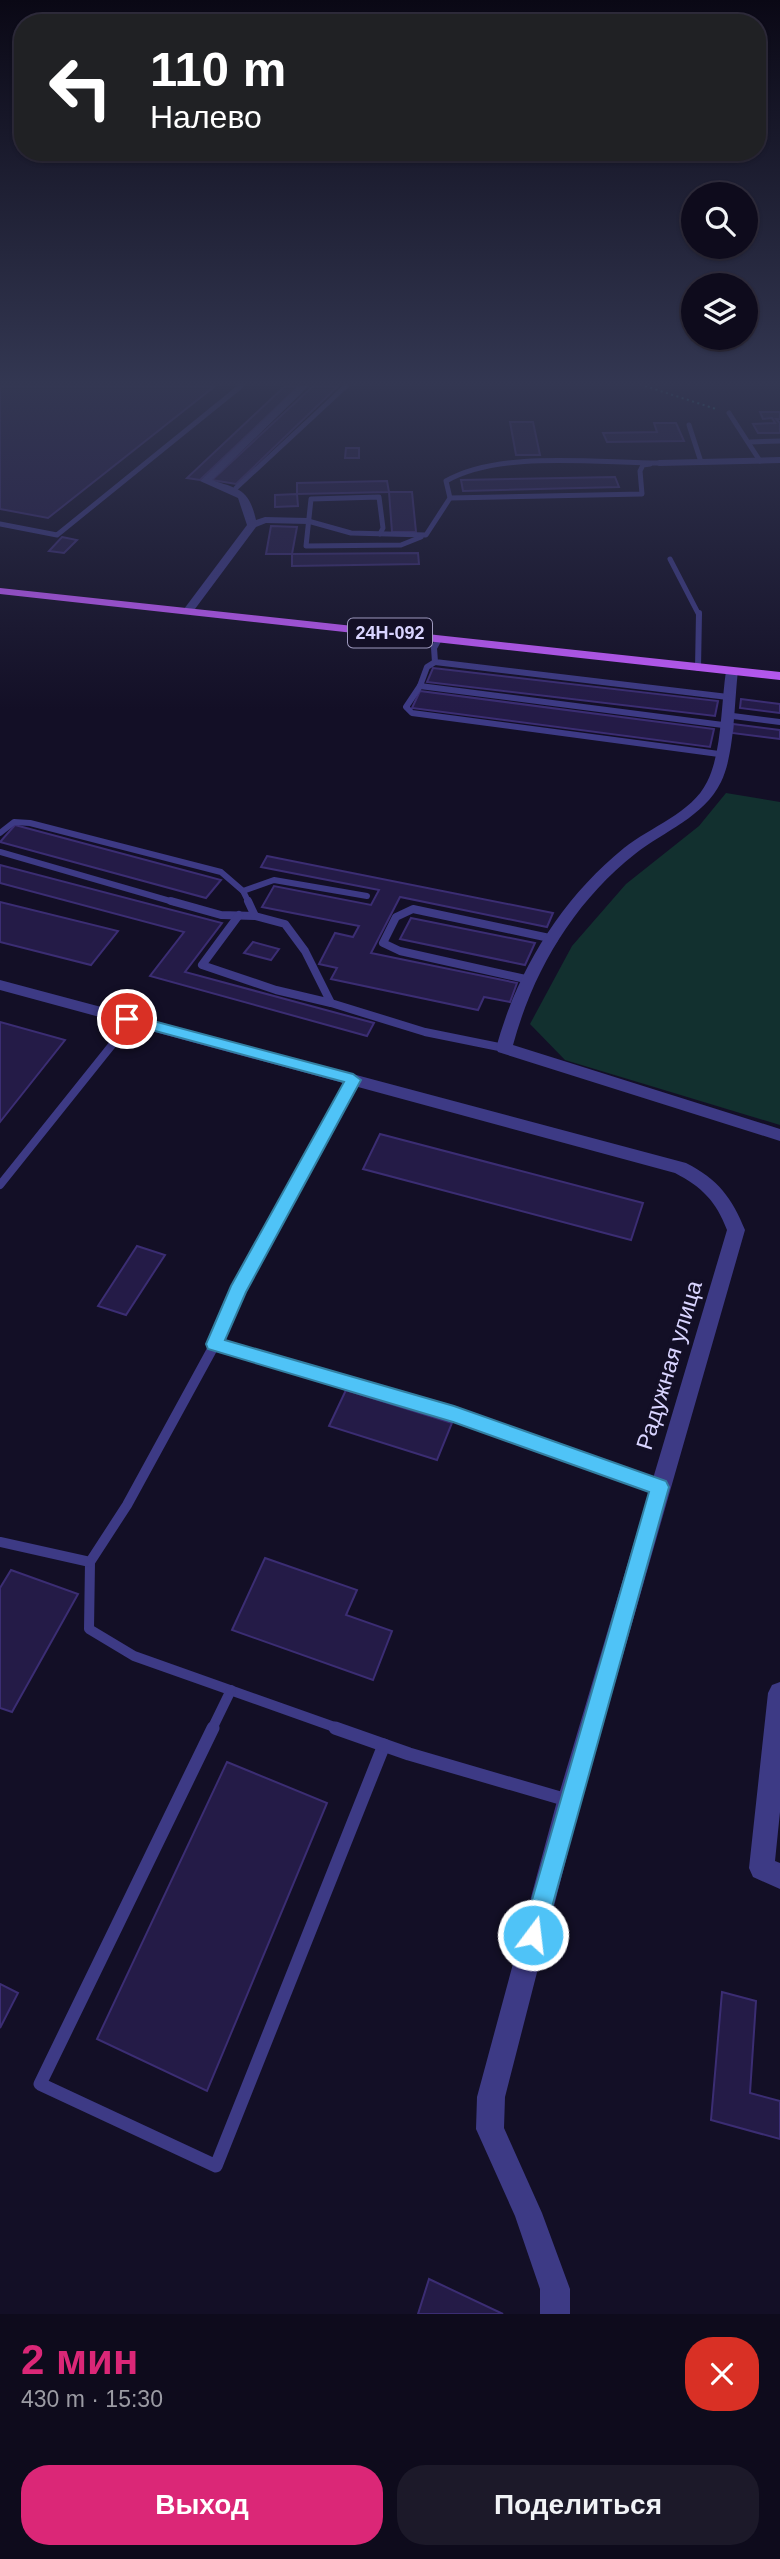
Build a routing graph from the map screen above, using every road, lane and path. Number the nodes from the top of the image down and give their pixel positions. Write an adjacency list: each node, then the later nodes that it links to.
1 (108, 494): 7 (lane)
2 (241, 494): 8 (street)
3 (449, 494): 5 (lane)
4 (642, 494): 5 (lane)
5 (450, 498): 10 (lane)
6 (308, 521): 8 (street); 9 (lane); 9 (lane); 10 (lane)
7 (0, 524)
8 (252, 525): 13 (street)
9 (380, 534): 10 (lane)
10 (426, 535)
11 (670, 559): 16 (lane)
12 (0, 591): 13 (main road, 24Н-092)
13 (188, 611): 14 (main road, 24Н-092)
14 (439, 639): 15 (lane); 16 (main road, 24Н-092)
15 (435, 662): 19 (lane); 20 (lane)
16 (698, 668): 17 (main road, 24Н-092)
17 (732, 671): 18 (main road, 24Н-092); 20 (street)
18 (780, 676)
19 (420, 686): 21 (lane); 23 (lane)
20 (728, 697): 21 (street)
21 (724, 720): 22 (lane); 23 (street)
22 (780, 722)
23 (719, 754): 30 (street)
24 (0, 833): 26 (lane)
25 (0, 852): 28 (lane)
26 (243, 891): 27 (lane); 29 (lane)
27 (367, 896)
28 (239, 915): 29 (lane); 33 (lane)
29 (255, 916): 33 (lane)
30 (554, 939): 31 (street); 31 (lane)
31 (530, 980): 35 (street)
32 (0, 985): 34 (street, Радужная улица)
33 (331, 1003): 35 (lane)
34 (132, 1020): 36 (street, Радужная улица); 38 (lane)
35 (504, 1048): 37 (street)
36 (353, 1080): 39 (lane); 40 (street, Радужная улица)
37 (780, 1135)
38 (0, 1185)
39 (215, 1344): 40 (lane); 42 (lane)
40 (660, 1487): 46 (street, Радужная улица)
41 (0, 1542): 42 (lane)
42 (90, 1562): 43 (lane)
43 (231, 1690): 45 (lane); 45 (lane)
44 (780, 1693): 47 (street)
45 (384, 1745): 46 (lane)
46 (569, 1801): 48 (street, Радужная улица)
47 (780, 1876)
48 (555, 2314)

